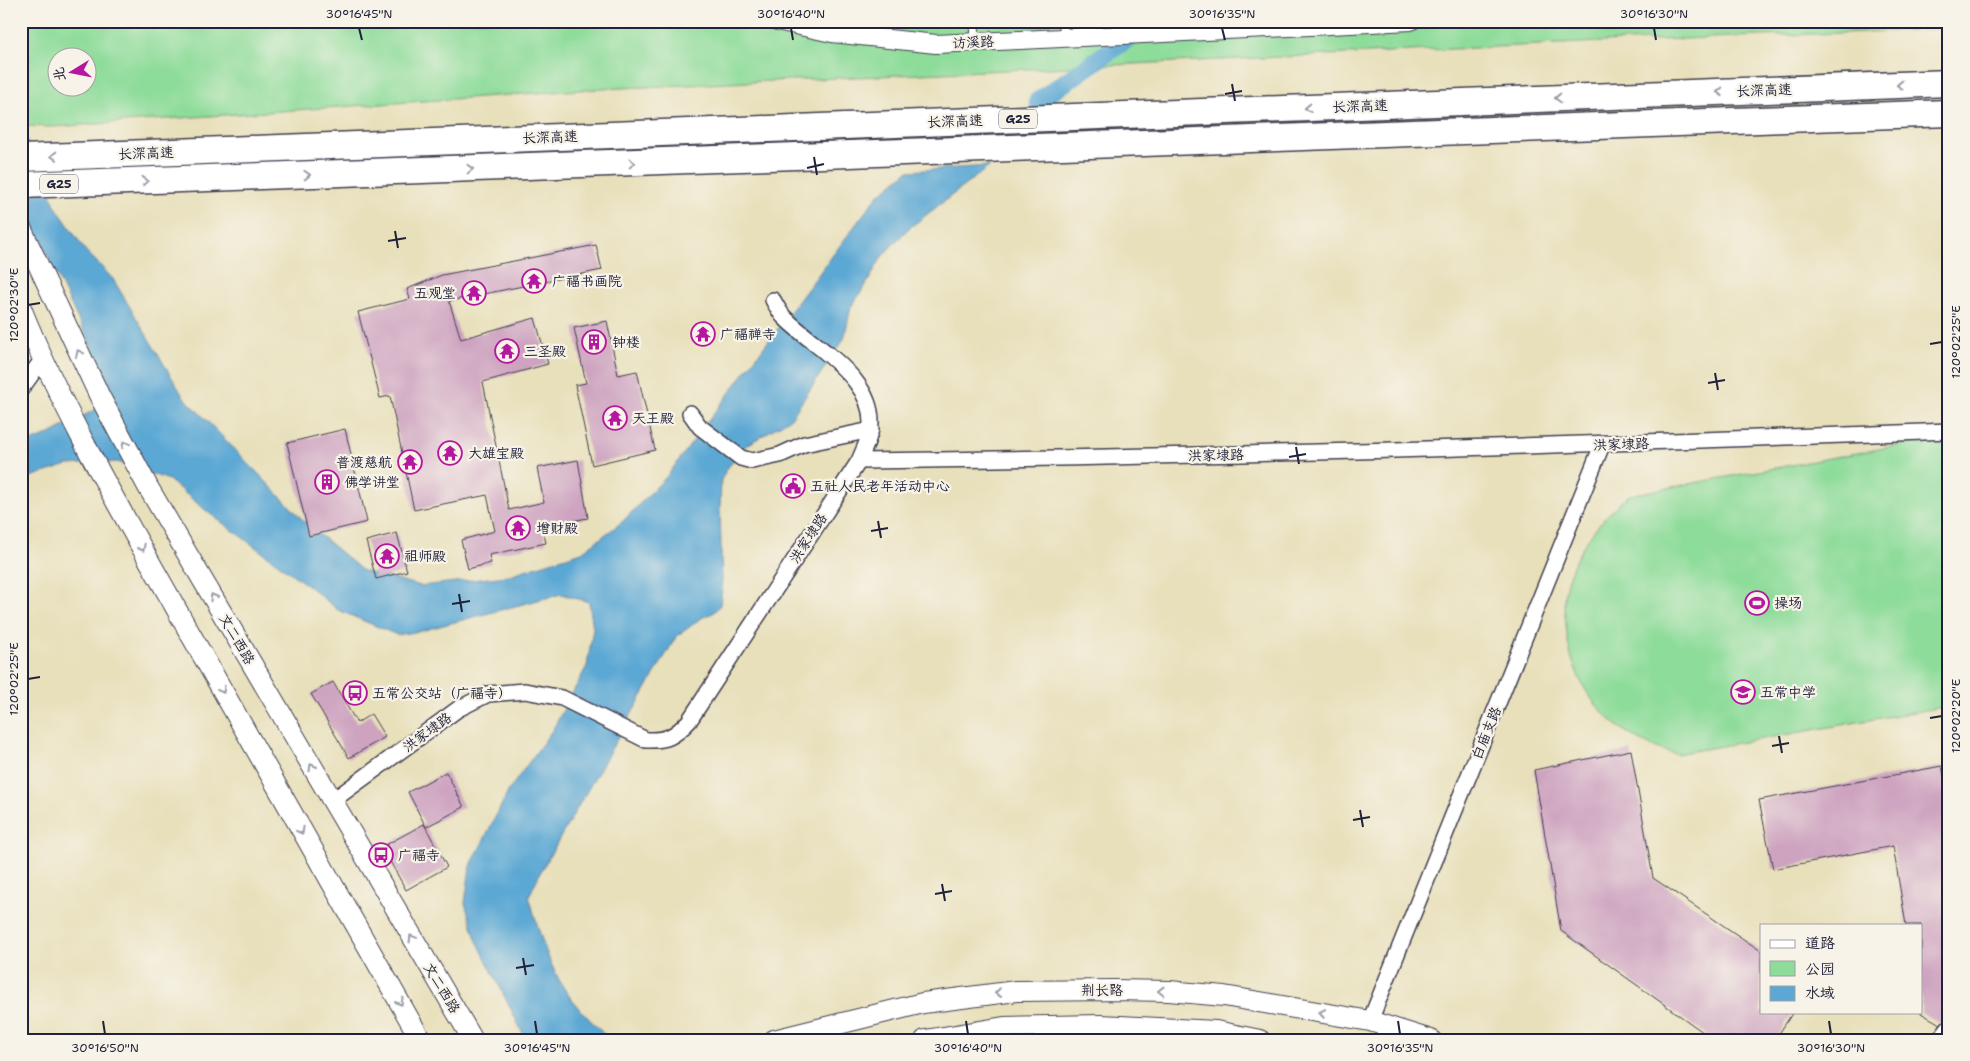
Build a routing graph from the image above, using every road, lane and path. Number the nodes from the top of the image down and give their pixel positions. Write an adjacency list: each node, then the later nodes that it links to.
1 (777, 21): 5 (street, 访溪路)
2 (974, 21): 5 (lane)
3 (1411, 21): 4 (street, 访溪路)
4 (1063, 30): 5 (street, 访溪路)
5 (976, 41)
6 (1949, 83): 8 (highway, 长深高速 / G25, one-way to 8)
7 (1949, 113): 9 (highway, 长深高速 / G25, one-way to 7)
8 (21, 158)
9 (21, 185)
10 (21, 228): 21 (main road, 文二西路, one-way to 10)
11 (773, 300): 17 (street)
12 (21, 308): 14 (main road)
13 (21, 341): 14 (main road)
14 (42, 360): 15 (street); 24 (main road, one-way to 24)
15 (21, 389)
16 (690, 414): 17 (street)
17 (870, 430): 20 (street)
18 (1949, 431): 19 (street, 洪家埭路)
19 (1602, 445): 20 (street, 洪家埭路); 22 (street, 白庙支路)
20 (858, 460): 21 (street, 洪家埭路)
21 (332, 801): 25 (main road, 文二西路, one-way to 21)
22 (1370, 1021): 26 (main road, 荆长路, one-way to 26); 29 (main road, 荆长路)
23 (1949, 1026): 30 (street)
24 (421, 1040)
25 (473, 1040)
26 (774, 1040)
27 (925, 1040): 28 (main road)
28 (1260, 1040)
29 (1431, 1040)
30 (1939, 1040)

